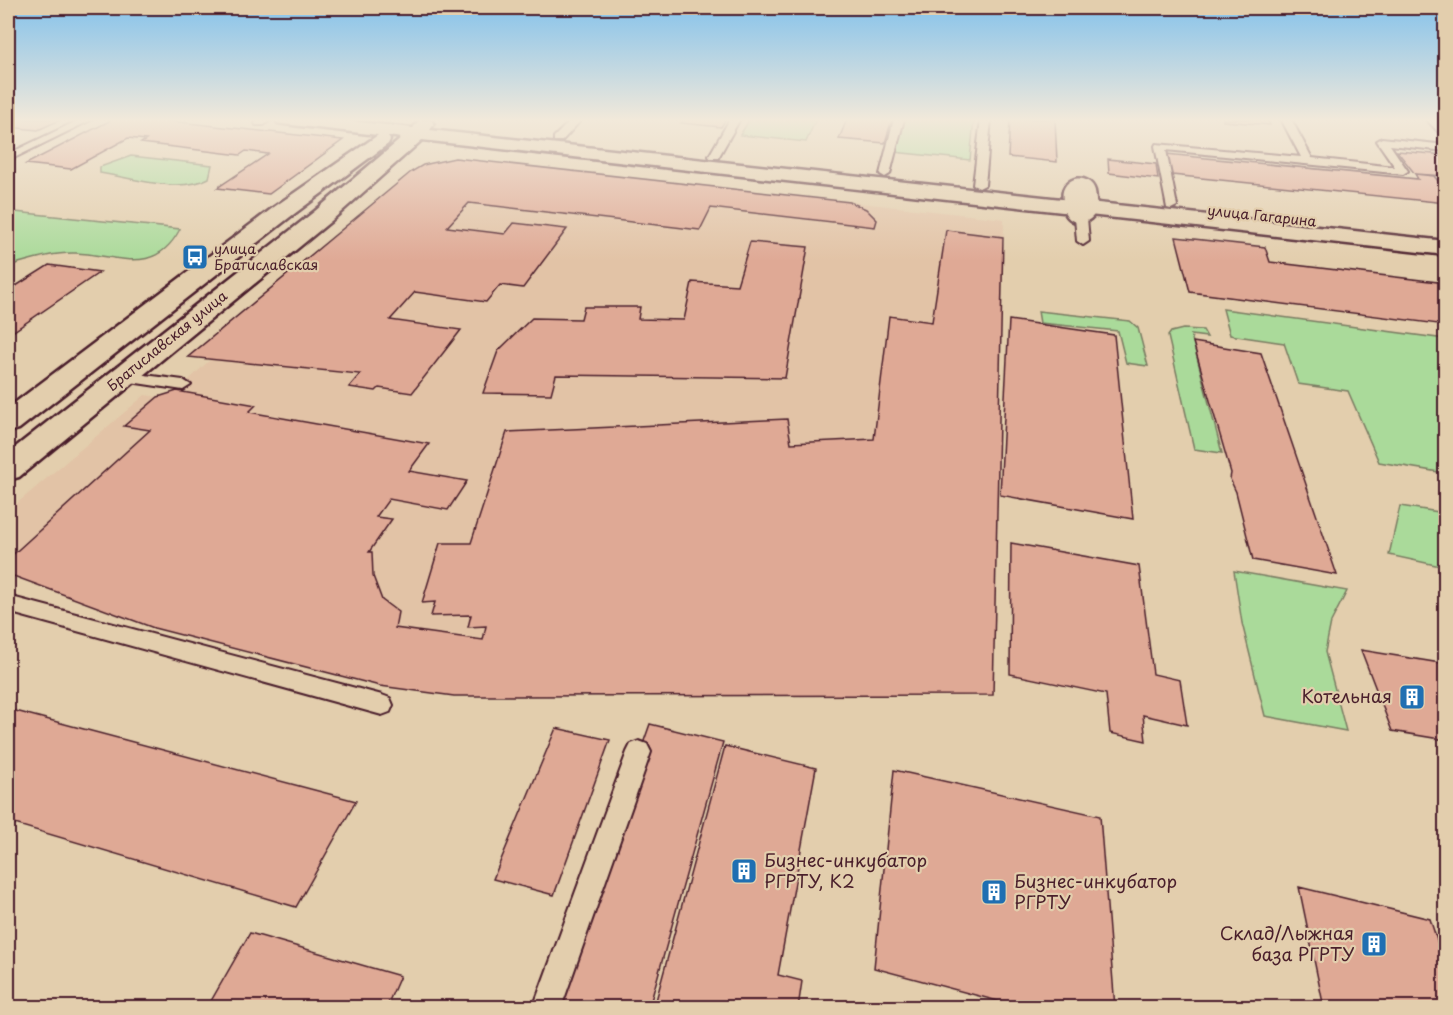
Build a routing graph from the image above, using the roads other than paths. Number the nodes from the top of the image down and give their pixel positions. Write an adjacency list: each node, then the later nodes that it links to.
1 (348, 166): 19 (main road, Братиславская улица)
2 (369, 166): 17 (main road, Братиславская улица)
3 (774, 166): 12 (main road, улица Гагарина)
4 (812, 166): 10 (main road, улица Гагарина)
5 (887, 166): 10 (lane)
6 (981, 166): 11 (lane)
7 (1164, 166): 13 (lane)
8 (1359, 166): 9 (lane)
9 (1400, 166)
10 (885, 174): 11 (main road, улица Гагарина)
11 (979, 185): 12 (main road, улица Гагарина)
12 (1080, 201): 13 (main road, улица Гагарина); 15 (lane); 16 (main road, улица Гагарина)
13 (1171, 206): 14 (main road, улица Гагарина)
14 (1446, 236)
15 (1083, 241)
16 (1446, 248)
17 (122, 376): 18 (lane); 20 (main road, Братиславская улица)
18 (183, 386)
19 (8, 422)
20 (8, 469)
21 (8, 604): 22 (lane)
22 (382, 705)
23 (639, 752): 24 (lane)
24 (547, 1008)

